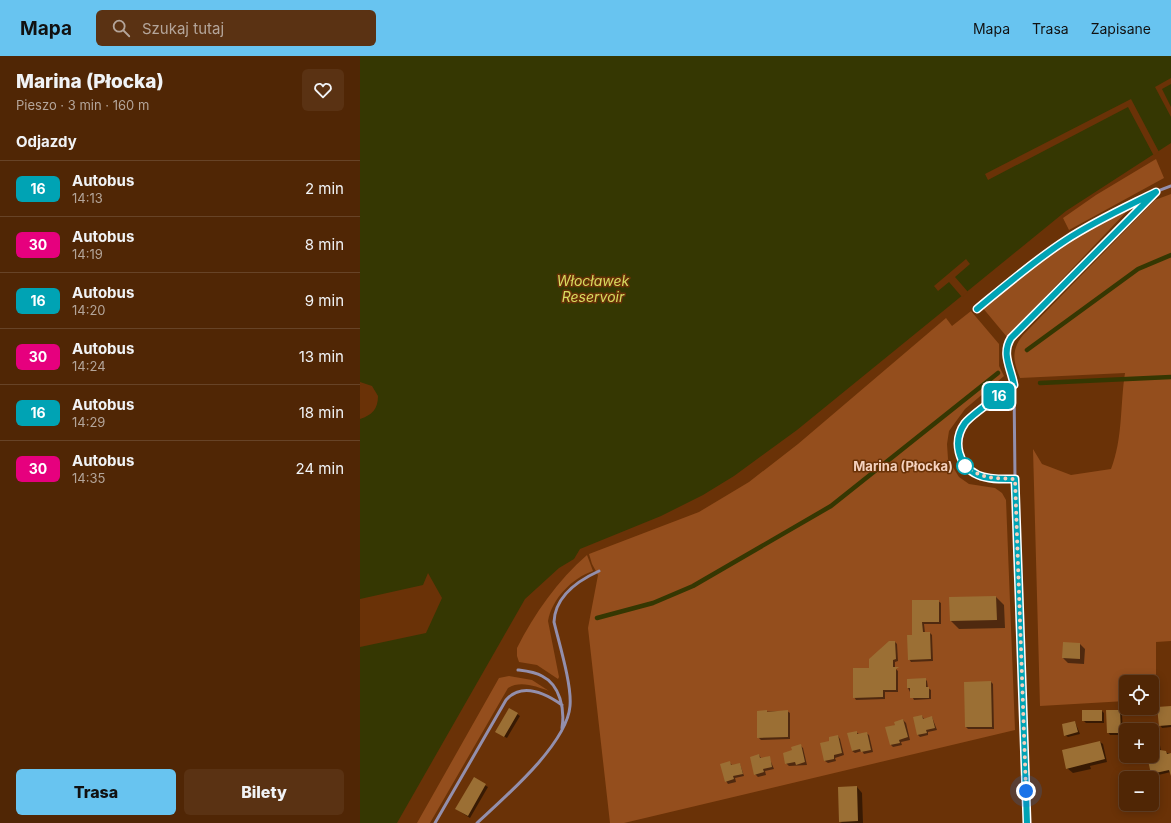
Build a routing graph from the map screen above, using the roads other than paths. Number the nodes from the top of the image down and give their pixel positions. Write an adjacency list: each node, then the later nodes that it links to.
1 (1171, 186): 2 (lane)
2 (1156, 192): 3 (lane); 4 (lane)
3 (977, 309)
4 (1014, 385): 5 (lane); 5 (lane)
5 (1015, 479): 12 (lane)
6 (599, 571): 9 (lane)
7 (518, 670): 8 (lane)
8 (562, 705): 9 (lane); 10 (lane)
9 (562, 731): 11 (lane)
10 (436, 823)
11 (477, 823)
12 (1027, 823)

